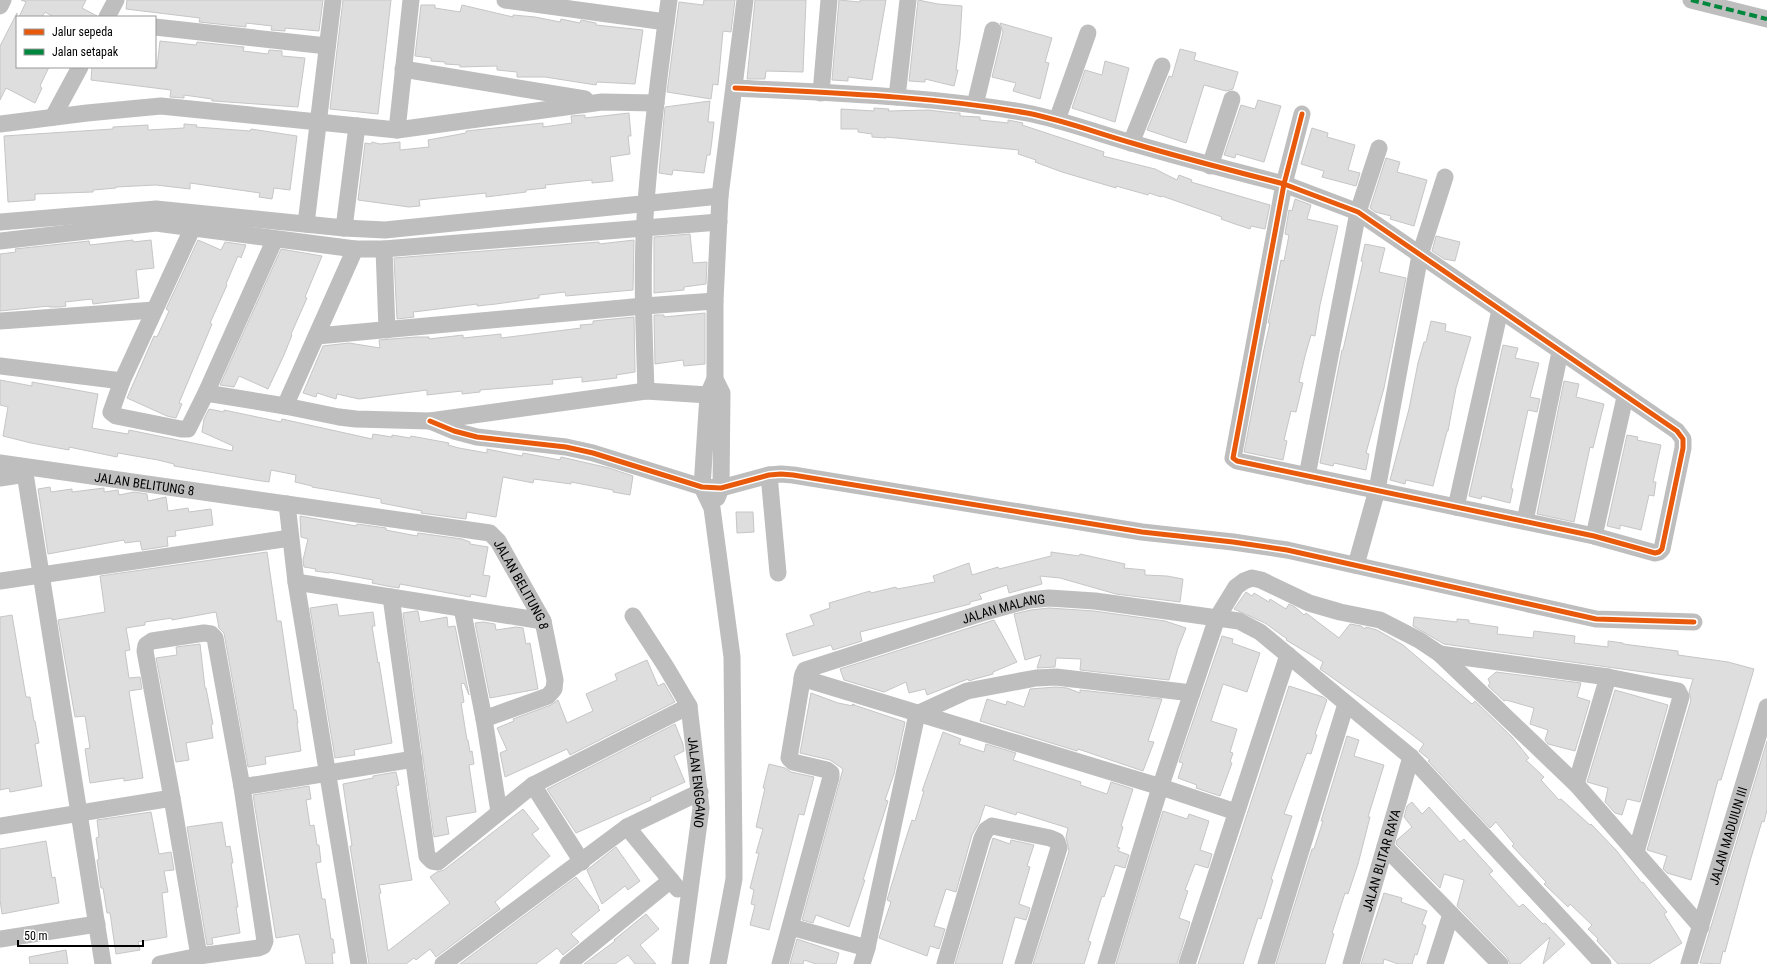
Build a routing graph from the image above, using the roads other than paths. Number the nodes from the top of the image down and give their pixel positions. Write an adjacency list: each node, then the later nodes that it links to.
1 (3, 0): 11 (street)
2 (116, 0): 12 (street)
3 (333, 0): 18 (street)
4 (411, 0): 21 (street)
5 (505, 0): 14 (street)
6 (669, 0): 14 (street)
7 (745, 0): 22 (street)
8 (829, 0): 23 (street)
9 (908, 0): 24 (street)
10 (1691, 0): 13 (street)
11 (0, 6)
12 (108, 16)
13 (1767, 20)
14 (666, 22): 27 (street)
15 (156, 27): 18 (street)
16 (993, 30): 28 (street)
17 (1088, 33): 31 (street)
18 (327, 46): 32 (street)
19 (1162, 66): 36 (street)
20 (79, 68): 30 (street)
21 (403, 69): 26 (street); 35 (street)
22 (735, 88): 23 (street); 41 (street)
23 (821, 93): 24 (street)
24 (897, 97): 28 (street)
25 (1232, 99): 38 (street)
26 (602, 102): 27 (street); 35 (street)
27 (656, 103): 42 (street)
28 (975, 105): 31 (street)
29 (1302, 114): 40 (street)
30 (53, 117): 32 (street); 33 (street)
31 (1057, 120): 36 (street)
32 (318, 122): 34 (street); 46 (street)
33 (0, 124)
34 (357, 126): 35 (street); 48 (street)
35 (397, 130)
36 (1131, 143): 38 (street)
37 (1379, 148): 43 (street)
38 (1210, 166): 40 (street)
39 (1445, 177): 55 (street)
40 (1284, 184): 43 (street); 75 (street)
41 (720, 196): 42 (street); 45 (street)
42 (646, 203): 48 (street); 49 (street)
43 (1358, 212): 55 (street); 75 (street)
44 (0, 222): 46 (street)
45 (720, 222): 49 (street); 56 (street)
46 (314, 225): 48 (street); 52 (street)
47 (193, 227): 50 (street); 51 (street); 58 (street)
48 (344, 228)
49 (645, 228): 54 (street); 57 (street)
50 (275, 239): 52 (street); 68 (street)
51 (0, 241)
52 (320, 245): 53 (street)
53 (355, 249): 54 (street); 62 (street)
54 (384, 249): 61 (street)
55 (1420, 255): 59 (street); 79 (street)
56 (715, 301): 57 (street); 66 (street)
57 (644, 306): 61 (street); 67 (street)
58 (154, 310): 60 (street); 65 (street)
59 (1500, 310): 63 (street); 81 (street)
60 (0, 321)
61 (387, 330): 62 (street)
62 (317, 336): 70 (street)
63 (1560, 352): 69 (street); 83 (street)
64 (0, 366): 65 (street)
65 (122, 381): 68 (street)
66 (715, 389): 67 (street); 77 (street); 78 (street)
67 (646, 391): 71 (street)
68 (206, 393): 70 (street)
69 (1625, 397): 84 (street); 84 (street)
70 (285, 406): 71 (street)
71 (430, 421): 77 (street)
72 (0, 463): 73 (street, JALAN BELITUNG 8)
73 (25, 470): 76 (street, JALAN BELITUNG 8); 80 (street, JALAN BELITUNG 8); 88 (street)
74 (769, 475): 78 (street); 86 (street); 87 (street)
75 (1307, 476): 79 (street)
76 (0, 478)
77 (702, 487): 78 (street); 82 (street)
78 (721, 488): 82 (street)
79 (1378, 490): 81 (street); 86 (street)
80 (290, 505): 85 (street); 95 (street, JALAN BELITUNG 8)
81 (1456, 507): 83 (street)
82 (712, 508): 142 (street)
83 (1525, 521): 84 (street)
84 (1594, 536)
85 (290, 538): 88 (street); 90 (street)
86 (1356, 564): 96 (street)
87 (778, 573)
88 (42, 574): 89 (street); 120 (street)
89 (0, 581)
90 (296, 582): 91 (street); 111 (street)
91 (390, 597): 92 (street); 110 (street)
92 (462, 608): 95 (street); 107 (street)
93 (633, 616): 104 (street, JALAN ENGGANO)
94 (1217, 618): 97 (street); 98 (street, JALAN MALANG); 100 (street, JALAN MALANG); 101 (street)
95 (543, 621): 107 (street, JALAN BELITUNG 8)
96 (1694, 622)
97 (1440, 654): 99 (street); 112 (street)
98 (1288, 655): 103 (street, JALAN MALANG); 119 (street)
99 (1608, 677): 112 (street); 124 (street)
100 (802, 678): 106 (street); 130 (street)
101 (1192, 693): 102 (street); 115 (street)
102 (950, 698): 106 (street); 108 (street)
103 (1346, 704): 109 (street, JALAN MALANG); 149 (street)
104 (689, 706): 113 (street); 116 (street, JALAN ENGGANO)
105 (1767, 707): 131 (street, JALAN MADUIUN III)
106 (917, 714): 108 (street); 133 (street)
107 (484, 719): 118 (street)
108 (951, 723): 115 (street)
109 (1411, 757): 123 (street, JALAN BLITAR RAYA); 135 (street, JALAN MALANG)
110 (414, 759): 111 (street); 118 (street)
111 (327, 773): 114 (street); 138 (street)
112 (1576, 784): 124 (street)
113 (533, 785): 118 (street); 125 (street)
114 (242, 787): 117 (street); 134 (street)
115 (1161, 787): 119 (street); 147 (street)
116 (700, 792): 122 (street); 127 (street, JALAN ENGGANO)
117 (172, 798): 120 (street); 134 (street)
118 (499, 812)
119 (1236, 812): 148 (street)
120 (79, 813): 121 (street); 129 (street)
121 (0, 826)
122 (627, 827): 125 (street); 126 (street)
123 (1385, 847): 128 (street); 150 (street, JALAN BLITAR RAYA)
124 (1636, 852): 131 (street)
125 (582, 862): 139 (street)
126 (671, 880): 127 (street); 140 (street)
127 (688, 901): 141 (street, JALAN ENGGANO)
128 (1451, 914): 151 (street); 152 (street)
129 (97, 924): 132 (street); 136 (street)
130 (791, 927): 133 (street); 143 (street)
131 (1701, 927): 153 (street, JALAN MADUIUN III)
132 (0, 939)
133 (867, 948): 144 (street)
134 (199, 956): 137 (street)
135 (1600, 962)
136 (103, 964)
137 (160, 964)
138 (359, 964)
139 (443, 964)
140 (568, 964)
141 (680, 964)
142 (718, 964)
143 (780, 964)
144 (862, 964)
145 (945, 964): 146 (street)
146 (1023, 964)
147 (1106, 964)
148 (1187, 964)
149 (1266, 964)
150 (1351, 964)
151 (1435, 964)
152 (1500, 964)
153 (1689, 964)

